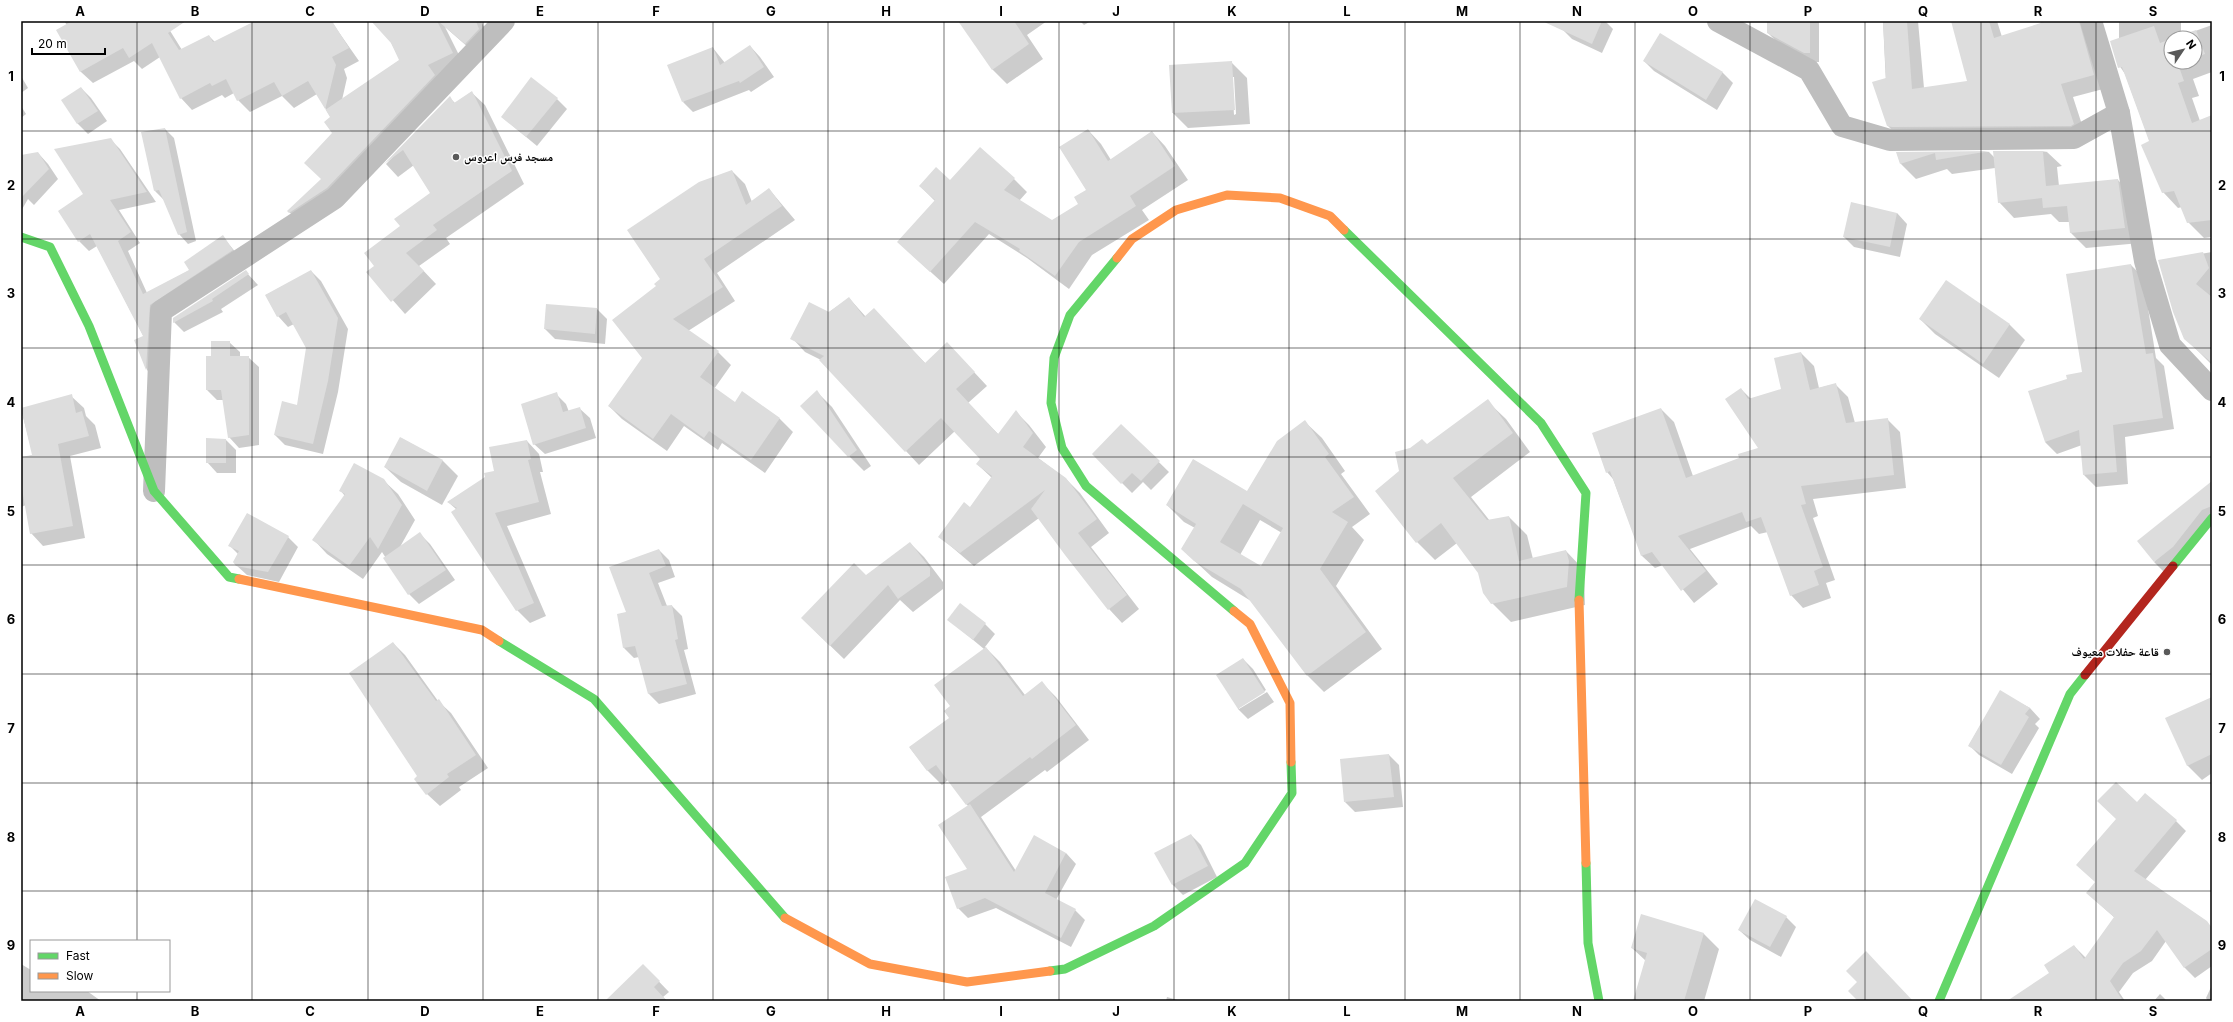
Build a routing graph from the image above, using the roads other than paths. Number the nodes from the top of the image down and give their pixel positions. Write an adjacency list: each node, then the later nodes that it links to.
1 (504, 21): 7 (street)
2 (1718, 21): 4 (street)
3 (2091, 21): 4 (street)
4 (2119, 113): 6 (street)
5 (21, 237): 7 (street)
6 (2212, 390)
7 (154, 491): 9 (street)
8 (2212, 518): 10 (street)
9 (1599, 1001)
10 (1939, 1001)

